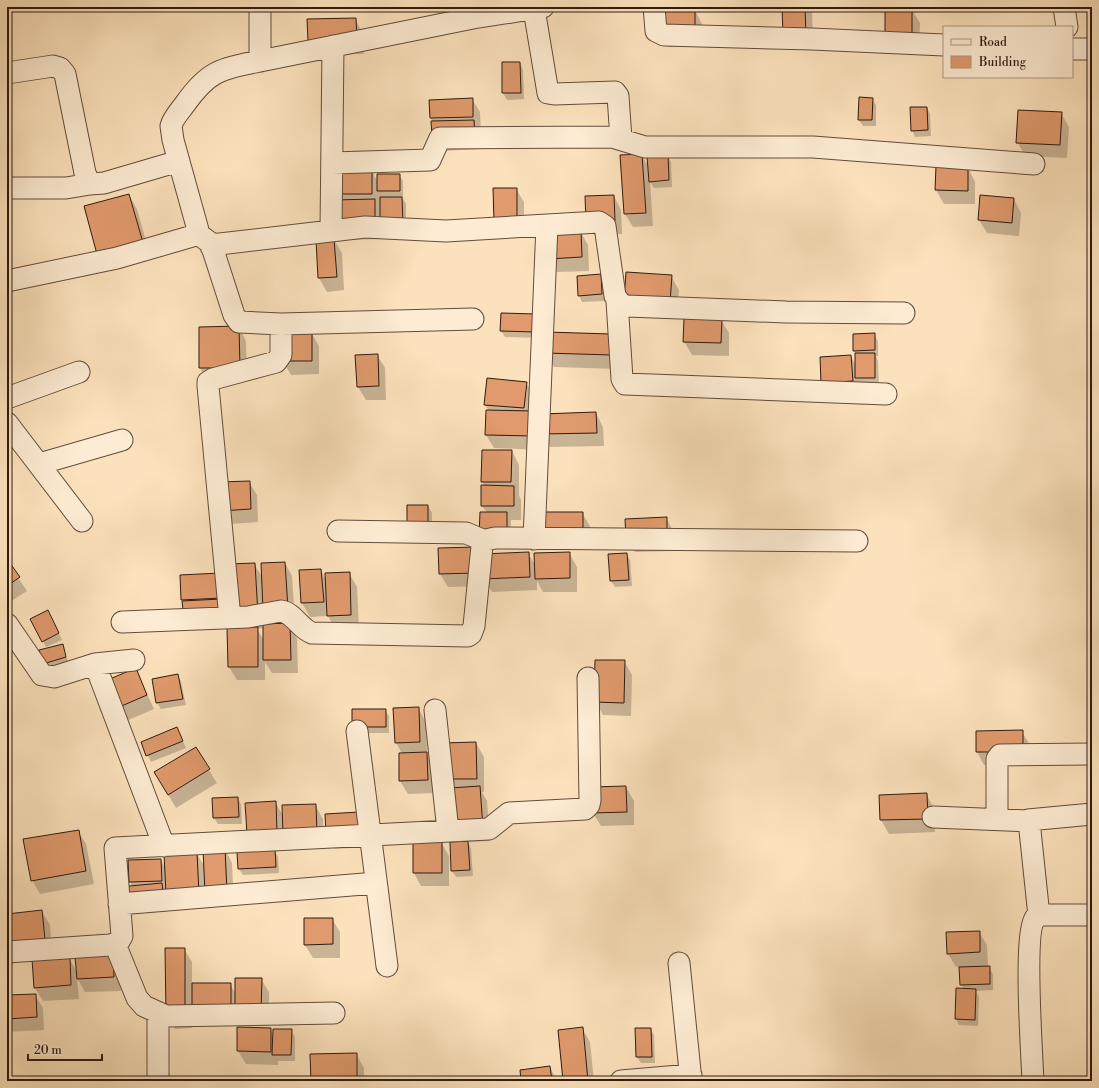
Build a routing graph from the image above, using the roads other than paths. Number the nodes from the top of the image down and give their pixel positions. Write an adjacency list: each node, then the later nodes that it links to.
1 (260, 7): 10 (street)
2 (654, 7): 6 (street)
3 (1064, 7): 5 (street)
4 (538, 8): 7 (street); 12 (street)
5 (1067, 26)
6 (943, 45)
7 (333, 46): 10 (street); 14 (street)
8 (1073, 49): 9 (street)
9 (1092, 49)
10 (260, 61): 13 (street)
11 (7, 73): 16 (street)
12 (621, 139): 14 (street); 15 (street)
13 (179, 161): 16 (street); 20 (street)
14 (332, 163): 19 (street)
15 (1034, 164)
16 (90, 184): 17 (street)
17 (7, 188)
18 (547, 225): 19 (street); 22 (street); 34 (street)
19 (331, 230): 20 (street)
20 (204, 239): 21 (street); 25 (street)
21 (7, 281)
22 (617, 301): 23 (street); 27 (street)
23 (904, 314)
24 (473, 319): 25 (street)
25 (281, 324): 37 (street)
26 (78, 372): 28 (street)
27 (886, 394)
28 (7, 398)
29 (7, 423): 31 (street)
30 (122, 440): 31 (street)
31 (39, 464): 32 (street)
32 (82, 521)
33 (338, 531): 35 (street)
34 (534, 539): 35 (street); 36 (street)
35 (485, 541): 37 (street)
36 (857, 541)
37 (230, 618): 38 (street)
38 (122, 622)
39 (7, 624): 41 (street)
40 (134, 660): 41 (street)
41 (95, 664): 52 (street)
42 (588, 678): 50 (street)
43 (435, 710): 50 (street)
44 (357, 731): 51 (street)
45 (1092, 754): 48 (street)
46 (1092, 814): 49 (street)
47 (933, 817): 48 (street)
48 (997, 819): 49 (street)
49 (1028, 820): 56 (street)
50 (448, 831): 51 (street)
51 (369, 835): 52 (street); 53 (street)
52 (164, 846): 54 (street)
53 (376, 883): 54 (street); 60 (street)
54 (119, 904): 57 (street)
55 (1092, 915): 56 (street)
56 (1039, 916): 66 (street)
57 (115, 944): 58 (street); 61 (street)
58 (7, 952)
59 (679, 963): 63 (street)
60 (387, 966)
61 (158, 1013): 62 (street); 64 (street)
62 (334, 1013)
63 (691, 1078): 65 (street)
64 (158, 1081)
65 (621, 1081)
66 (1033, 1081)

